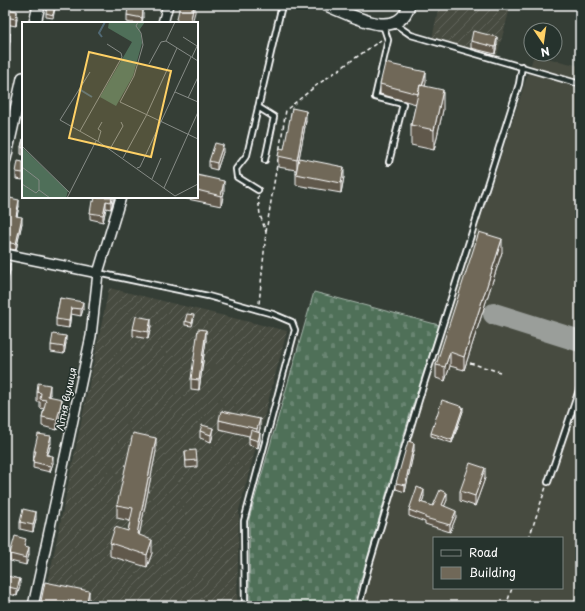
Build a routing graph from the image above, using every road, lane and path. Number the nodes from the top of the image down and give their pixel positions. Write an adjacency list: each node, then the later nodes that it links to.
1 (39, 5): 6 (street)
2 (168, 5): 7 (street)
3 (282, 5): 12 (lane)
4 (326, 5): 8 (street)
5 (409, 5): 8 (street)
6 (35, 22)
7 (163, 22)
8 (388, 28): 9 (lane); 15 (lane); 18 (path)
9 (522, 66): 11 (lane); 30 (lane)
10 (22, 83): 13 (street)
11 (580, 84)
12 (258, 107): 14 (lane); 16 (lane)
13 (5, 160)
14 (265, 160)
15 (389, 162)
16 (258, 190): 18 (path)
17 (121, 198): 20 (street, Літня вулиця)
18 (266, 232): 21 (path)
19 (5, 254): 20 (street)
20 (98, 273): 21 (lane); 28 (street, Літня вулиця)
21 (258, 310): 29 (lane)
22 (470, 363): 23 (path)
23 (500, 372)
24 (580, 387): 25 (lane)
25 (548, 482): 26 (path)
26 (529, 537)
27 (512, 589): 31 (path)
28 (32, 606)
29 (245, 606)
30 (360, 606)
31 (506, 606)

